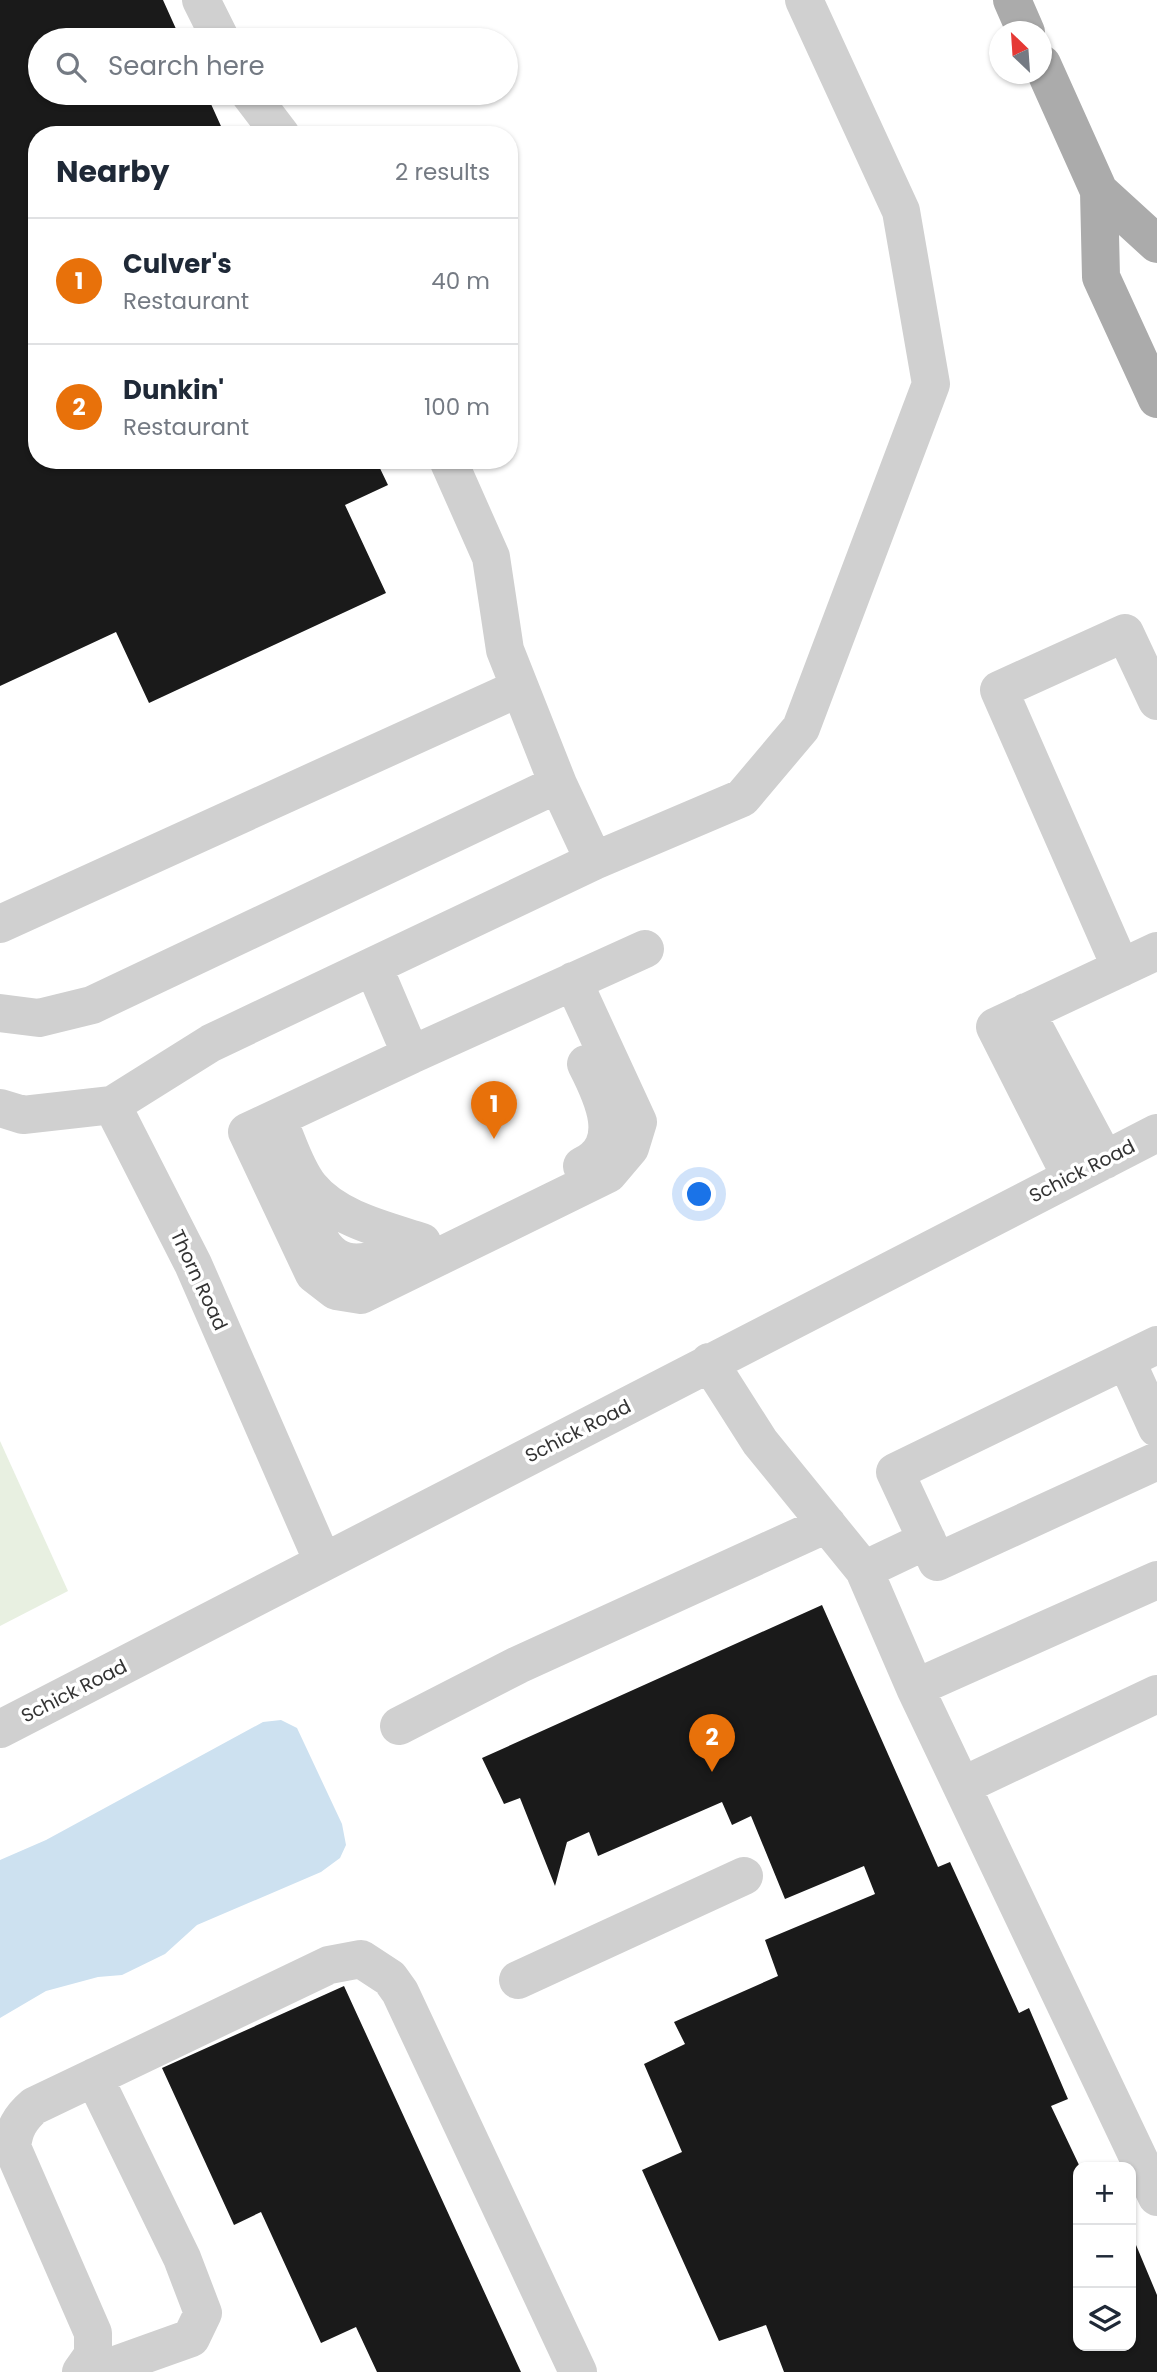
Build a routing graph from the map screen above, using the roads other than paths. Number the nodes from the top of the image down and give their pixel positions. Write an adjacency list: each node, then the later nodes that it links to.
1 (201, 0): 5 (street)
2 (804, 0): 16 (street)
3 (1012, 0): 4 (main road)
4 (1021, 21)
5 (215, 28)
6 (1050, 84): 9 (main road)
7 (258, 105): 8 (street)
8 (274, 126)
9 (1099, 191): 10 (main road); 11 (main road)
10 (1157, 244)
11 (1157, 399)
12 (452, 469): 13 (street)
13 (519, 688): 15 (street); 17 (street)
14 (1157, 701): 21 (street)
15 (558, 784): 16 (street); 23 (street)
16 (594, 861): 20 (street)
17 (0, 924)
18 (645, 949): 22 (street)
19 (1157, 951): 21 (street)
20 (373, 966): 25 (street); 26 (street)
21 (1121, 968): 24 (street)
22 (577, 989): 25 (street); 28 (street); 28 (street)
23 (0, 1013)
24 (1011, 1019): 30 (street); 31 (street)
25 (411, 1055): 28 (street)
26 (112, 1105): 27 (street); 38 (street, Thorn Road)
27 (0, 1108)
28 (262, 1125)
29 (1157, 1133): 30 (street, Schick Road)
30 (1105, 1160): 31 (street, Schick Road)
31 (1070, 1177): 33 (street, Schick Road)
32 (1141, 1352): 34 (street); 37 (street)
33 (709, 1362): 36 (street); 38 (street, Schick Road)
34 (1157, 1428)
35 (1157, 1461): 37 (street)
36 (827, 1524): 39 (street); 43 (street)
37 (927, 1540): 39 (street)
38 (323, 1562): 44 (street, Schick Road)
39 (864, 1570): 41 (street)
40 (1157, 1580): 41 (street)
41 (915, 1688): 45 (street)
42 (1157, 1694): 45 (street)
43 (399, 1726)
44 (0, 1729)
45 (962, 1786): 49 (street)
46 (744, 1876): 47 (street)
47 (518, 1980)
48 (94, 2077): 50 (street); 51 (street); 52 (street)
49 (1157, 2197)
50 (81, 2372)
51 (96, 2372)
52 (578, 2372)

